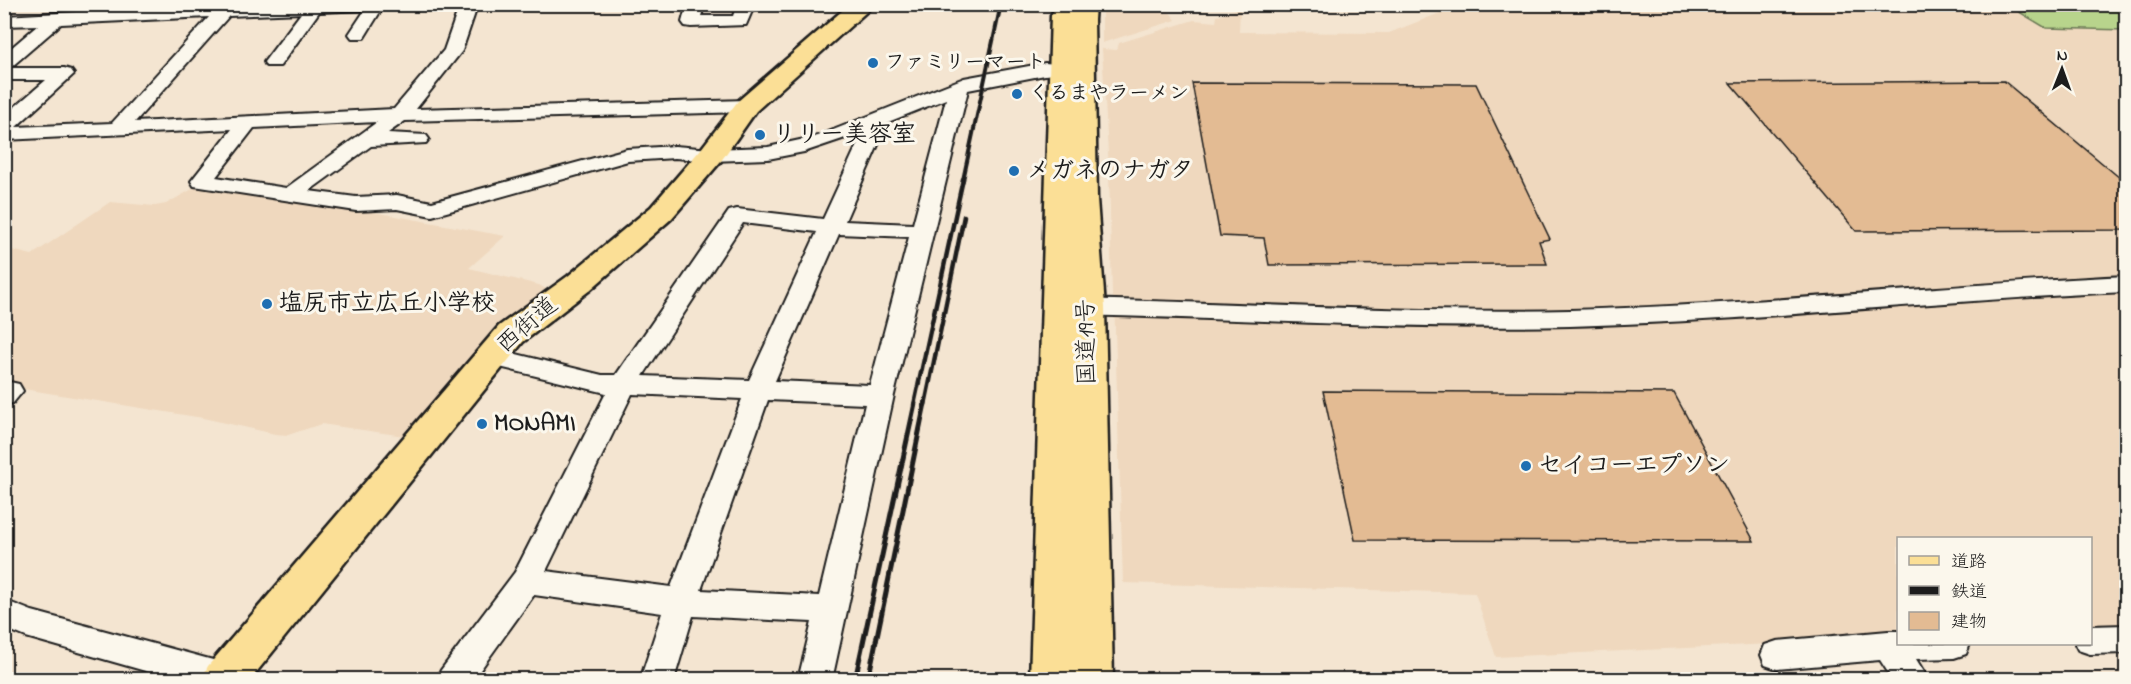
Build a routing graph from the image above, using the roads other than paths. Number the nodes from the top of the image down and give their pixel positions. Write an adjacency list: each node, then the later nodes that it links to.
1 (376, 4): 8 (street); 12 (street)
2 (469, 4): 19 (street)
3 (696, 4): 4 (street)
4 (746, 4)
5 (864, 4): 18 (main road, 西街道)
6 (1063, 4): 15 (main road, 国道19号)
7 (1084, 4): 32 (main road, 国道19号)
8 (314, 6): 9 (street); 13 (street)
9 (227, 8): 10 (street); 23 (street)
10 (57, 18): 11 (street); 14 (street)
11 (4, 21)
12 (358, 34)
13 (273, 62)
14 (4, 64)
15 (1060, 69): 17 (street); 32 (main road, 国道19号)
16 (4, 74): 22 (street)
17 (959, 87): 20 (street); 30 (street)
18 (747, 106): 19 (street); 27 (main road, 西街道)
19 (400, 115): 21 (street); 26 (street)
20 (879, 118): 27 (street); 29 (street)
21 (248, 122): 23 (street); 28 (street)
22 (4, 126)
23 (119, 128): 24 (street)
24 (4, 134)
25 (419, 139): 26 (street)
26 (366, 140): 28 (street)
27 (711, 155): 28 (street); 33 (main road, 西街道)
28 (290, 195)
29 (831, 227): 30 (street); 34 (street); 35 (street)
30 (923, 231): 36 (street)
31 (2127, 284): 32 (street)
32 (1073, 307): 50 (main road, 国道19号); 51 (main road, 国道19号)
33 (492, 357): 34 (street); 46 (main road, 西街道)
34 (624, 384): 35 (street); 37 (street)
35 (760, 389): 36 (street); 38 (street)
36 (881, 395): 39 (street)
37 (526, 581): 38 (street); 47 (street)
38 (681, 602): 39 (street); 48 (street)
39 (832, 610): 49 (street)
40 (4, 613): 46 (street)
41 (2127, 639): 42 (street)
42 (2092, 640)
43 (1888, 645): 44 (street); 45 (street); 52 (street)
44 (1897, 645)
45 (1777, 655)
46 (224, 679)
47 (453, 680)
48 (657, 680)
49 (815, 680)
50 (1052, 680)
51 (1091, 680)
52 (1912, 680)

